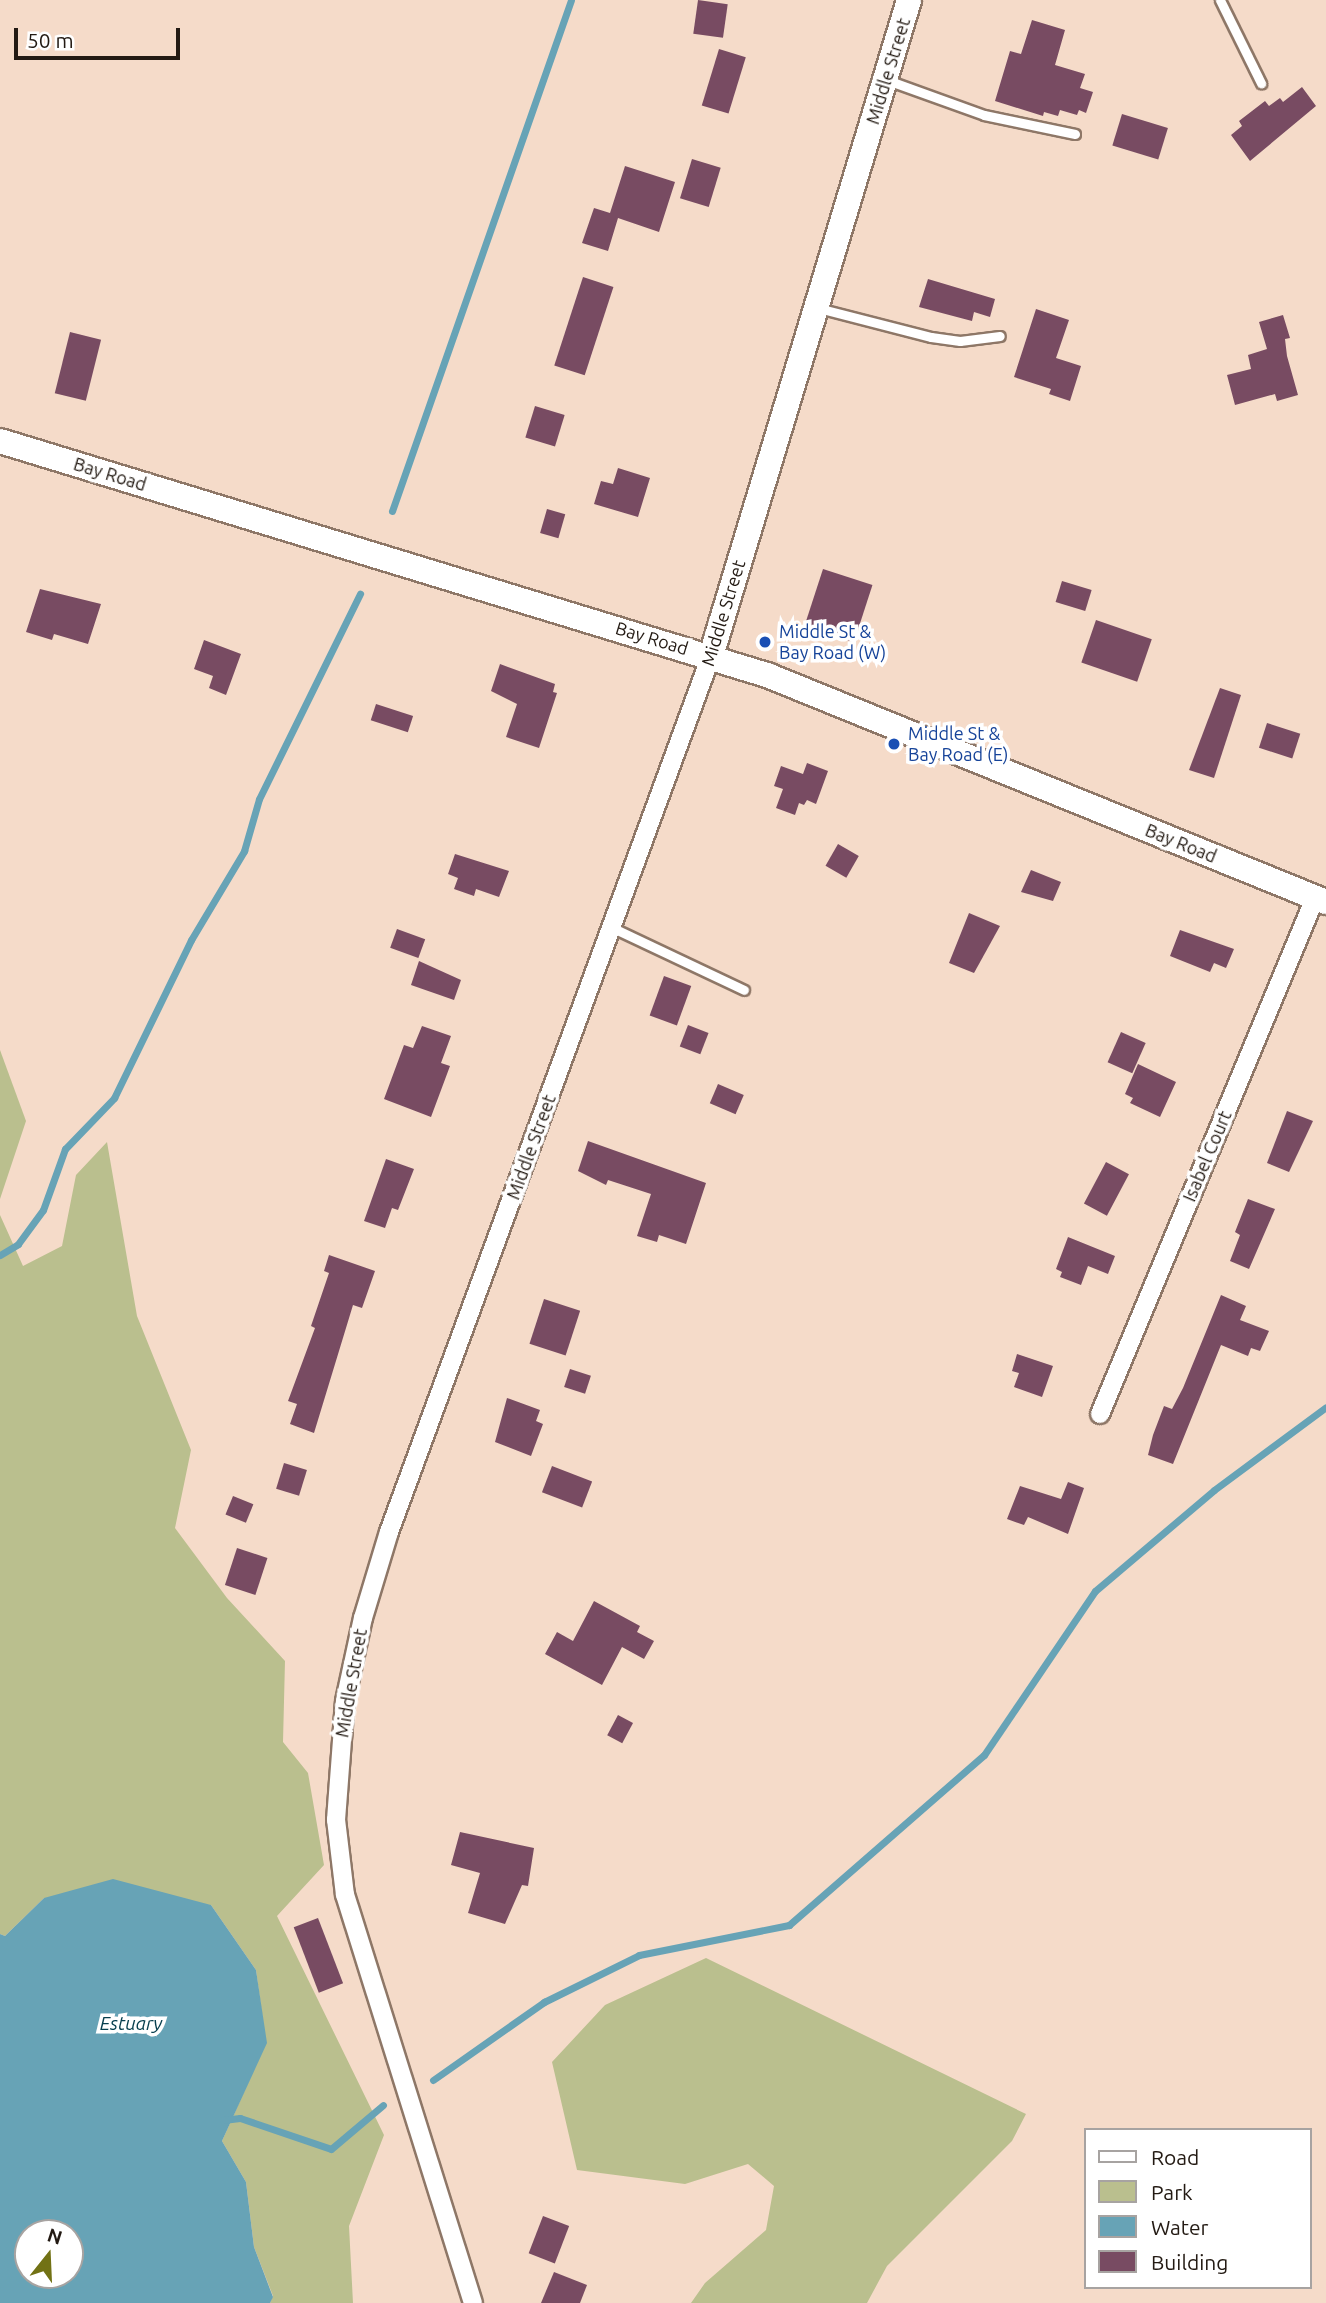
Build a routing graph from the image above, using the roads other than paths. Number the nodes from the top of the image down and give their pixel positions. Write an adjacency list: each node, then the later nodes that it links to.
1 (909, 0): 3 (main road, Middle Street)
2 (1220, 0): 4 (lane)
3 (885, 80): 5 (lane); 6 (main road, Middle Street)
4 (1261, 83)
5 (1075, 134)
6 (816, 308): 7 (lane); 9 (main road, Middle Street)
7 (1000, 336)
8 (0, 441): 9 (main road, Bay Road)
9 (711, 656): 10 (main road, Bay Road); 11 (street, Middle Street)
10 (1321, 900): 13 (street, Isabel Court)
11 (611, 927): 12 (lane); 14 (street, Middle Street)
12 (744, 990)
13 (1100, 1413)
14 (473, 2303)

